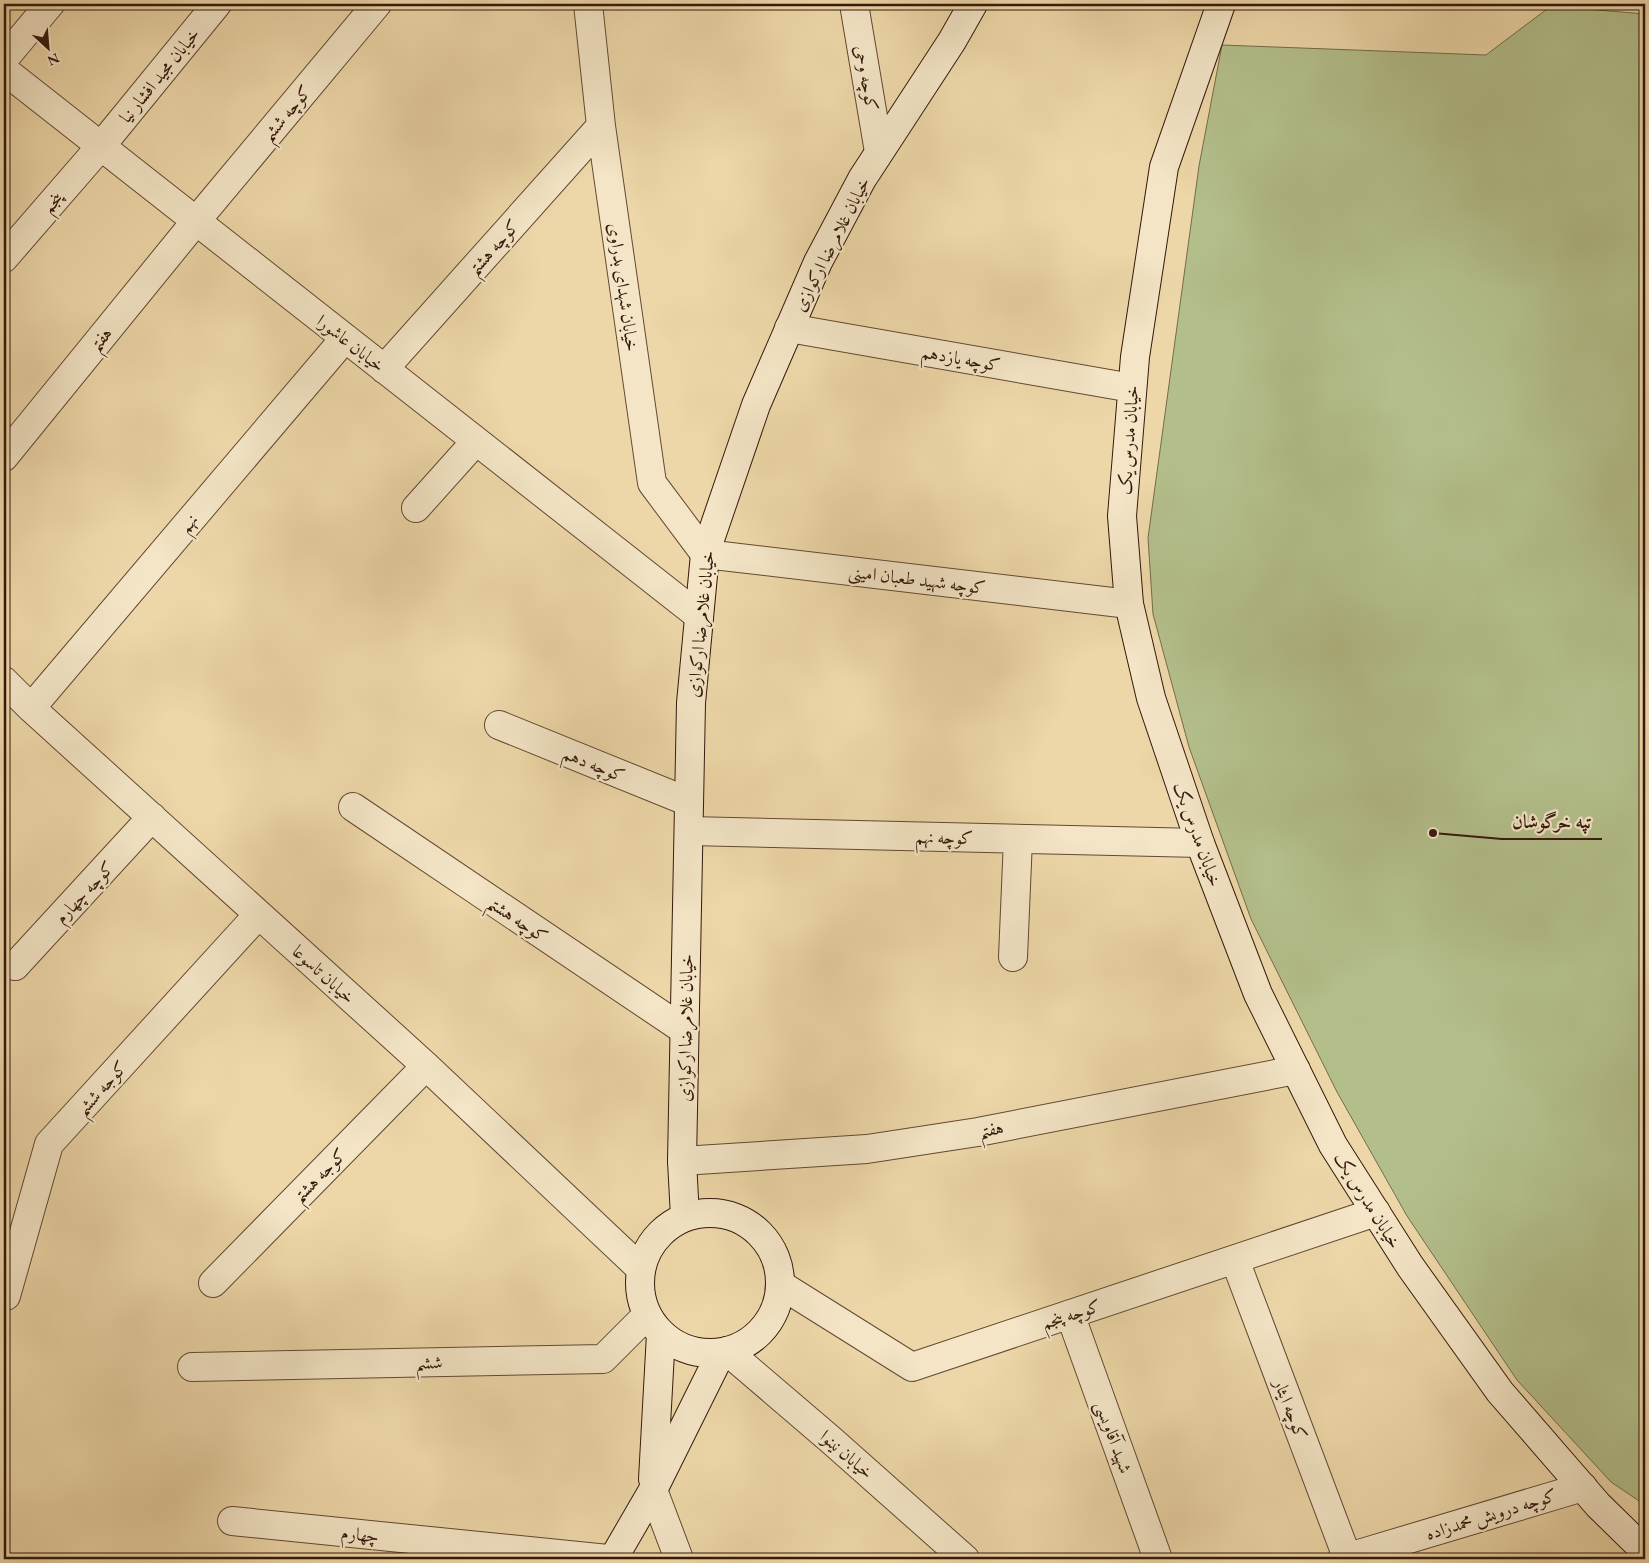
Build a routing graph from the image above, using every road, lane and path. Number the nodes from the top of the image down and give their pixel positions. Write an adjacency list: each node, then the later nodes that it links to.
1 (50, 4): 8 (street)
2 (217, 4): 11 (street, خیابان مجید افشار نیا)
3 (377, 4): 13 (street, کوچه ششم)
4 (588, 4): 10 (street, خیابان شهدای بدراوی)
5 (854, 4): 12 (street, کوچه وحی)
6 (973, 4): 12 (street, خیابان غلامرضا ارکوازی)
7 (1221, 4): 18 (street, خیابان مدرس یک)
8 (4, 59)
9 (4, 70): 11 (street, خیابان عاشورا)
10 (601, 126): 17 (street, کوچه هشتم); 22 (street, خیابان شهدای بدراوی)
11 (101, 146): 13 (street, خیابان عاشورا); 14 (street, پنجم)
12 (879, 152): 15 (street, خیابان غلامرضا ارکوازی)
13 (196, 221): 16 (street, خیابان عاشورا); 20 (street, هفتم)
14 (4, 258)
15 (789, 328): 18 (street, کوچه یازدهم); 22 (street, خیابان غلامرضا ارکوازی)
16 (345, 338): 17 (street, خیابان عاشورا); 26 (street, نهم)
17 (384, 368): 19 (street, خیابان عاشورا)
18 (1132, 388): 23 (street, خیابان مدرس یک)
19 (476, 441): 21 (street); 24 (street, خیابان عاشورا)
20 (4, 458)
21 (416, 508)
22 (705, 554): 23 (street, کوچه شهید طعبان امینی); 24 (street, خیابان غلامرضا ارکوازی)
23 (1128, 604): 33 (street, خیابان مدرس یک)
24 (699, 616): 28 (street, خیابان غلامرضا ارکوازی)
25 (4, 681): 26 (street, خیابان تاسوعا)
26 (31, 708): 30 (street, خیابان تاسوعا)
27 (499, 725): 28 (street, کوچه دهم)
28 (689, 802): 31 (street, خیابان غلامرضا ارکوازی)
29 (352, 807): 37 (street, کوچه هشتم)
30 (152, 818): 34 (street, خیابان تاسوعا); 36 (street, کوچه چهارم)
31 (689, 831): 32 (street, کوچه نهم); 37 (street, خیابان غلامرضا ارکوازی)
32 (1018, 839): 33 (street, کوچه نهم); 35 (street)
33 (1200, 843): 39 (street, خیابان مدرس یک)
34 (258, 915): 38 (street, خیابان تاسوعا); 47 (street, کوجه ششم)
35 (1013, 957)
36 (15, 966)
37 (684, 1030): 40 (street, خیابان غلامرضا ارکوازی)
38 (426, 1066): 44 (street, خیابان تاسوعا); 45 (street, کوجه هشتم)
39 (1296, 1070): 40 (street, هفتم); 41 (street, خیابان مدرس یک)
40 (682, 1161): 42 (street, خیابان غلامرضا ارکوازی)
41 (1376, 1212): 43 (street, کوچه پنجم); 52 (street, خیابان مدرس یک)
42 (685, 1217): 44 (street); 46 (street)
43 (1235, 1260): 48 (street, کوچه پنجم); 56 (street, کوچه ایثار)
44 (640, 1269): 49 (street)
45 (213, 1283)
46 (781, 1285): 48 (street, کوچه پنجم); 50 (street)
47 (6, 1296)
48 (1070, 1314): 61 (street, شهید آقاویسی)
49 (654, 1325): 50 (street); 51 (street, ششم); 53 (street)
50 (724, 1353): 53 (street); 60 (street, خیابان نینوا)
51 (192, 1367)
52 (1583, 1487): 55 (street, خیابان مدرس یک); 56 (street, کوچه درویش محمدزاده)
53 (653, 1490): 58 (street); 59 (street)
54 (232, 1521): 57 (street, چهارم)
55 (1645, 1551)
56 (1345, 1558)
57 (608, 1559)
58 (613, 1559)
59 (679, 1559)
60 (965, 1559)
61 (1158, 1559)

